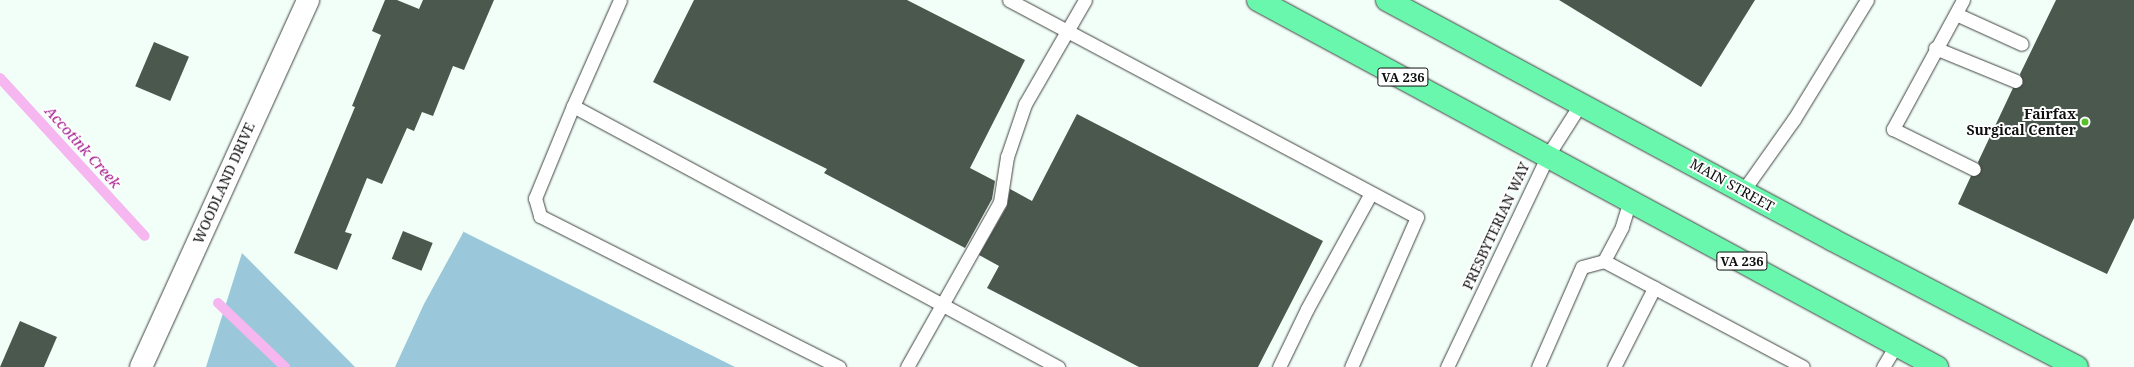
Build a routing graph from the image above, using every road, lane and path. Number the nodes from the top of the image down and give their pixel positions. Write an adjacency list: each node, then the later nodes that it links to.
1 (308, 0): 25 (street, WOODLAND DRIVE)
2 (620, 0): 15 (lane)
3 (1009, 0): 10 (lane)
4 (1085, 0): 10 (lane)
5 (1258, 0): 16 (main road, VA 236)
6 (1387, 0): 14 (main road, MAIN STREET)
7 (1867, 0): 18 (lane)
8 (1963, 0): 9 (lane)
9 (1956, 14): 11 (lane); 12 (lane)
10 (1067, 32): 19 (lane); 23 (lane)
11 (2022, 44)
12 (1935, 48): 13 (lane); 17 (lane)
13 (2016, 81)
14 (1581, 103): 16 (lane, PRESBYTERIAN WAY); 18 (main road, MAIN STREET)
15 (573, 106): 23 (lane); 26 (lane)
16 (1548, 155): 20 (main road, VA 236); 31 (lane, PRESBYTERIAN WAY)
17 (1974, 169)
18 (1743, 191): 37 (main road, MAIN STREET)
19 (1371, 193): 29 (lane); 30 (lane)
20 (1630, 200): 21 (lane); 24 (main road, VA 236)
21 (1604, 261): 22 (lane); 32 (lane)
22 (1654, 288): 33 (lane); 34 (lane)
23 (942, 305): 27 (lane); 28 (lane)
24 (1896, 345): 35 (lane); 36 (main road, VA 236)
25 (141, 367)
26 (839, 367)
27 (907, 367)
28 (1058, 367)
29 (1279, 367)
30 (1351, 367)
31 (1447, 367)
32 (1538, 367)
33 (1614, 367)
34 (1803, 367)
35 (1883, 367)
36 (1937, 367)
37 (2077, 367)

